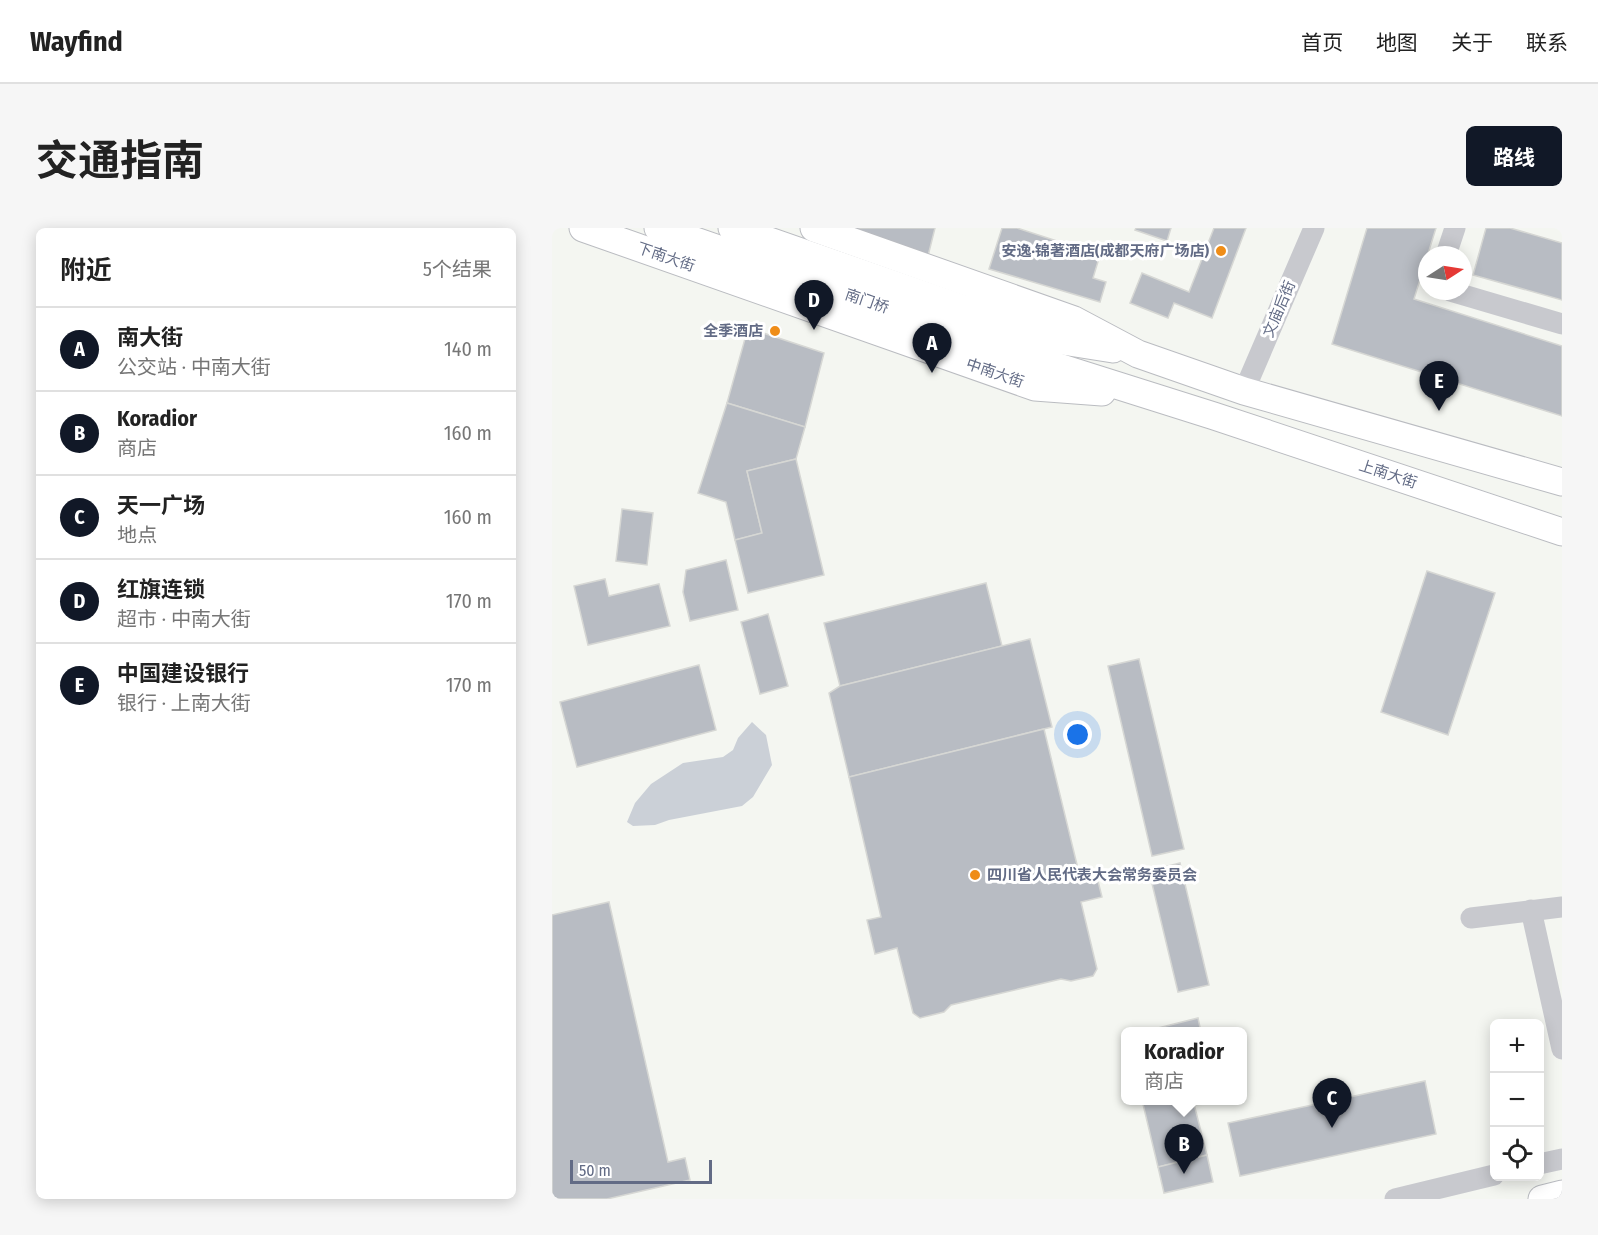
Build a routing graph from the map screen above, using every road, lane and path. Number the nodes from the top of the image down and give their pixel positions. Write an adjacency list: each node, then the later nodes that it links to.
1 (583, 228): 8 (main road, 下南大街)
2 (658, 228): 11 (main road, 南门桥)
3 (732, 228): 11 (main road, 南门桥)
4 (814, 228): 12 (main road)
5 (1314, 228): 13 (street, 文庙后街)
6 (1455, 228): 7 (street)
7 (1449, 246)
8 (749, 287): 14 (main road, 中南大街)
9 (1472, 297): 10 (street)
10 (1562, 324)
11 (1046, 351): 12 (main road); 14 (main road, 中南大街)
12 (1138, 354): 13 (main road)
13 (1244, 391): 16 (main road)
14 (1145, 395): 15 (main road, 中南大街)
15 (1214, 416): 17 (main road, 上南大街)
16 (1562, 482)
17 (1562, 532)
18 (1562, 907): 19 (street)
19 (1531, 910): 20 (street); 21 (street)
20 (1471, 918)
21 (1562, 1049)
22 (1562, 1159): 23 (street)
23 (1544, 1163)
24 (1490, 1176): 26 (street)
25 (1562, 1194): 27 (main road)
26 (1395, 1199)
27 (1542, 1199)

